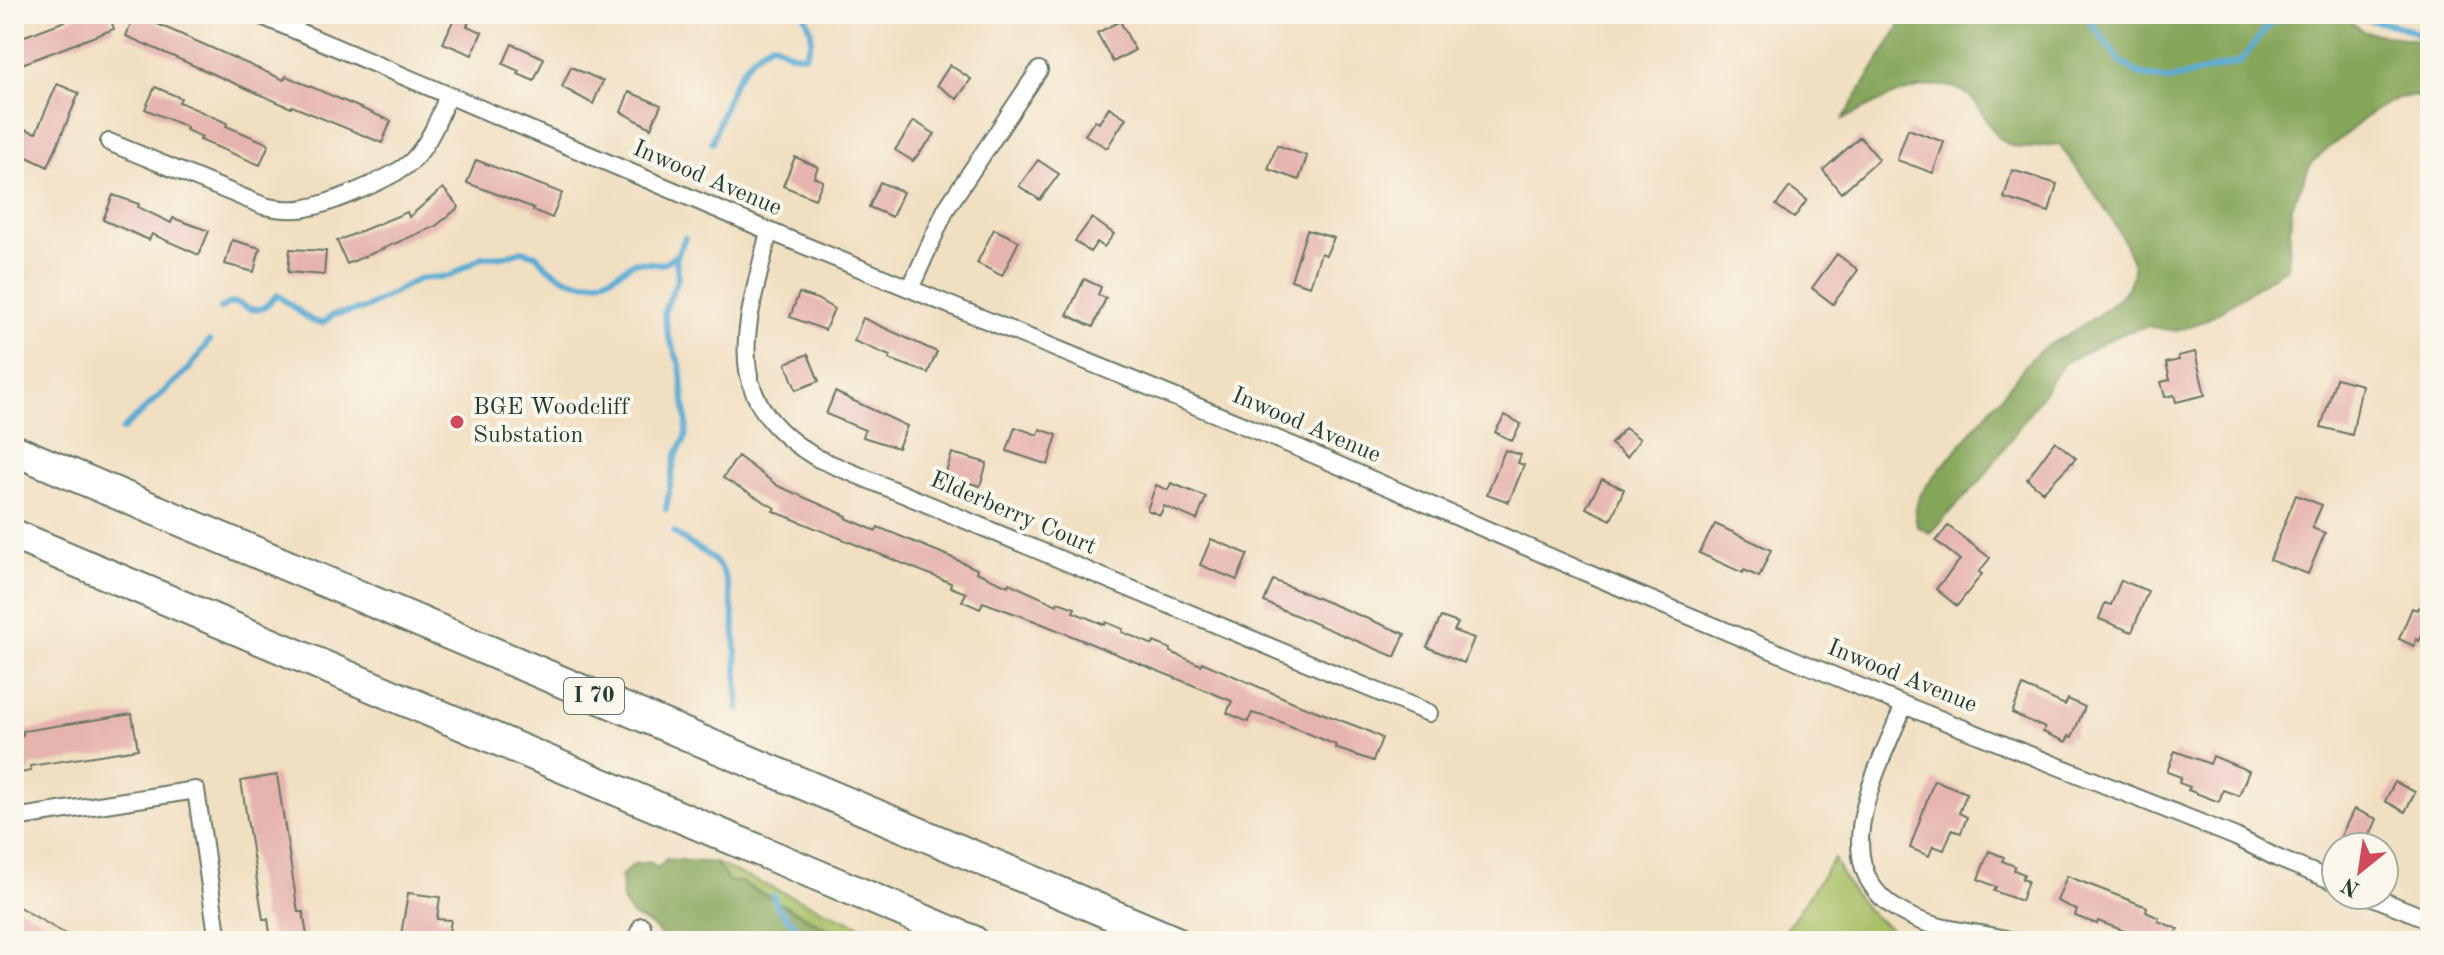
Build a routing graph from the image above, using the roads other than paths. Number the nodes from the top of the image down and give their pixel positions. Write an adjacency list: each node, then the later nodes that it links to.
1 (257, 14): 3 (street, Inwood Avenue)
2 (1039, 70): 6 (street)
3 (448, 95): 4 (street); 5 (street, Inwood Avenue)
4 (109, 142)
5 (769, 231): 6 (street, Inwood Avenue); 10 (street, Elderberry Court)
6 (910, 289): 9 (street, Inwood Avenue)
7 (14, 450): 17 (highway, I 70)
8 (14, 535): 16 (highway)
9 (1904, 705): 12 (street, Inwood Avenue); 18 (street)
10 (1429, 713)
11 (14, 818): 15 (street)
12 (2320, 875)
13 (2400, 908): 14 (street)
14 (2430, 920)
15 (218, 941)
16 (973, 941)
17 (1174, 941)
18 (2013, 941)

